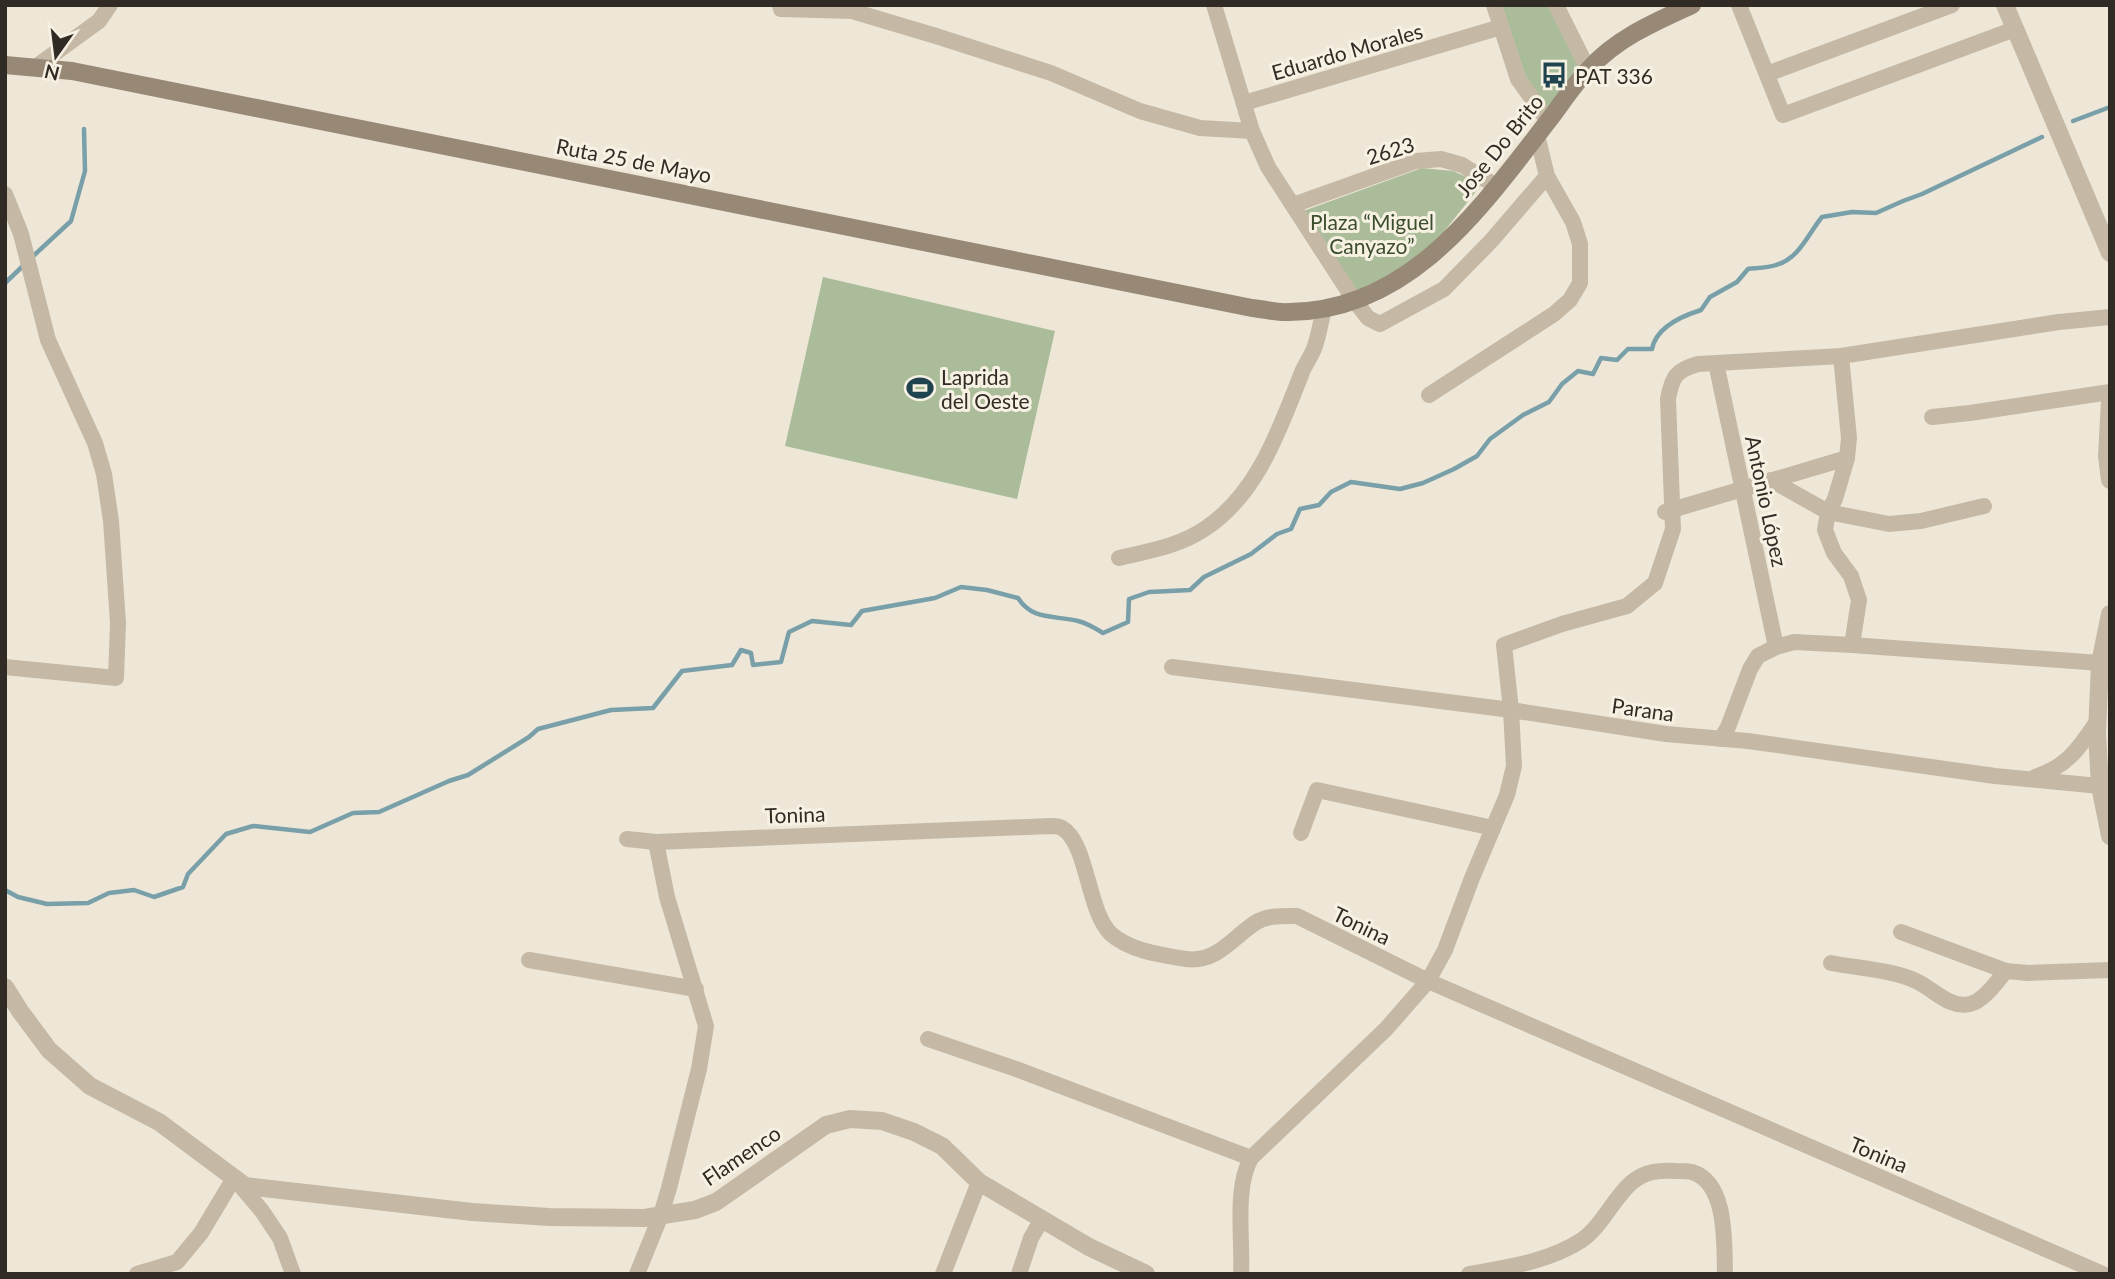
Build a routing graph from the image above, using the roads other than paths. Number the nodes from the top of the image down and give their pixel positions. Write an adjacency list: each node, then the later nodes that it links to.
1 (110, 5): 14 (street)
2 (780, 5): 10 (street)
3 (1214, 5): 17 (street)
4 (1494, 5): 11 (street)
5 (1556, 5): 15 (street)
6 (1692, 5): 15 (main road, Jose Do Brito)
7 (1739, 5): 16 (street)
8 (1952, 5): 16 (street)
9 (2005, 5): 12 (street)
10 (858, 8): 19 (street)
11 (1502, 27): 17 (street, Eduardo Morales); 18 (street)
12 (2015, 29): 16 (street); 24 (street)
13 (5, 65): 14 (main road, Ruta 25 de Mayo)
14 (37, 66): 26 (main road, Ruta 25 de Mayo)
15 (1588, 69): 18 (main road, Jose Do Brito)
16 (1766, 74)
17 (1244, 103): 19 (street)
18 (1542, 128): 20 (street); 21 (main road, Jose Do Brito)
19 (1252, 131): 23 (street)
20 (1547, 176): 25 (street); 32 (street)
21 (1496, 187): 23 (street, 2623); 25 (main road, Jose Do Brito)
22 (5, 194): 47 (street)
23 (1293, 205): 25 (street)
24 (2110, 253)
25 (1354, 300): 27 (main road, Jose Do Brito)
26 (1252, 308): 27 (main road, Jose Do Brito)
27 (1324, 309): 42 (street)
28 (2110, 317): 29 (street)
29 (1841, 356): 30 (street); 35 (street)
30 (1716, 363): 38 (street, Antonio López); 40 (street)
31 (2110, 392): 34 (street)
32 (1429, 395)
33 (2110, 401): 37 (street)
34 (1932, 417)
35 (1847, 458): 36 (street); 41 (street)
36 (1771, 480): 38 (street); 41 (street)
37 (2110, 480)
38 (1743, 488): 40 (street); 45 (street, Antonio López)
39 (1984, 506): 41 (street)
40 (1668, 511): 49 (street)
41 (1828, 512): 44 (street)
42 (1119, 558)
43 (2110, 614): 46 (street)
44 (1852, 645): 45 (street); 46 (street)
45 (1776, 647): 51 (street)
46 (2100, 663): 50 (street)
47 (5, 667)
48 (1172, 667): 49 (street, Parana)
49 (1511, 710): 51 (street, Parana); 54 (street)
50 (2098, 720): 52 (street); 53 (street)
51 (1721, 739): 52 (street, Parana)
52 (2028, 779): 53 (street, Parana)
53 (2105, 787): 56 (street)
54 (1493, 828): 55 (street); 64 (street)
55 (1301, 833)
56 (2110, 836)
57 (627, 839): 58 (street, Tonina)
58 (656, 842): 64 (street, Tonina); 66 (street)
59 (1901, 933): 63 (street)
60 (529, 960): 66 (street)
61 (1831, 963): 63 (street)
62 (2110, 970): 63 (street)
63 (2006, 971)
64 (1428, 981): 68 (street); 82 (street, Tonina)
65 (5, 987): 69 (street, Flamenco)
66 (696, 989): 71 (street)
67 (928, 1039): 68 (street)
68 (1251, 1158): 79 (street)
69 (234, 1178): 71 (street, Flamenco); 73 (street); 74 (street)
70 (979, 1182): 71 (street, Flamenco); 72 (street, Flamenco); 76 (street)
71 (661, 1216): 75 (street)
72 (1042, 1219): 77 (street); 78 (street, Flamenco)
73 (137, 1274)
74 (293, 1274)
75 (636, 1274)
76 (943, 1274)
77 (1019, 1274)
78 (1146, 1274)
79 (1241, 1274)
80 (1469, 1274): 81 (street)
81 (1725, 1274)
82 (2103, 1274)

